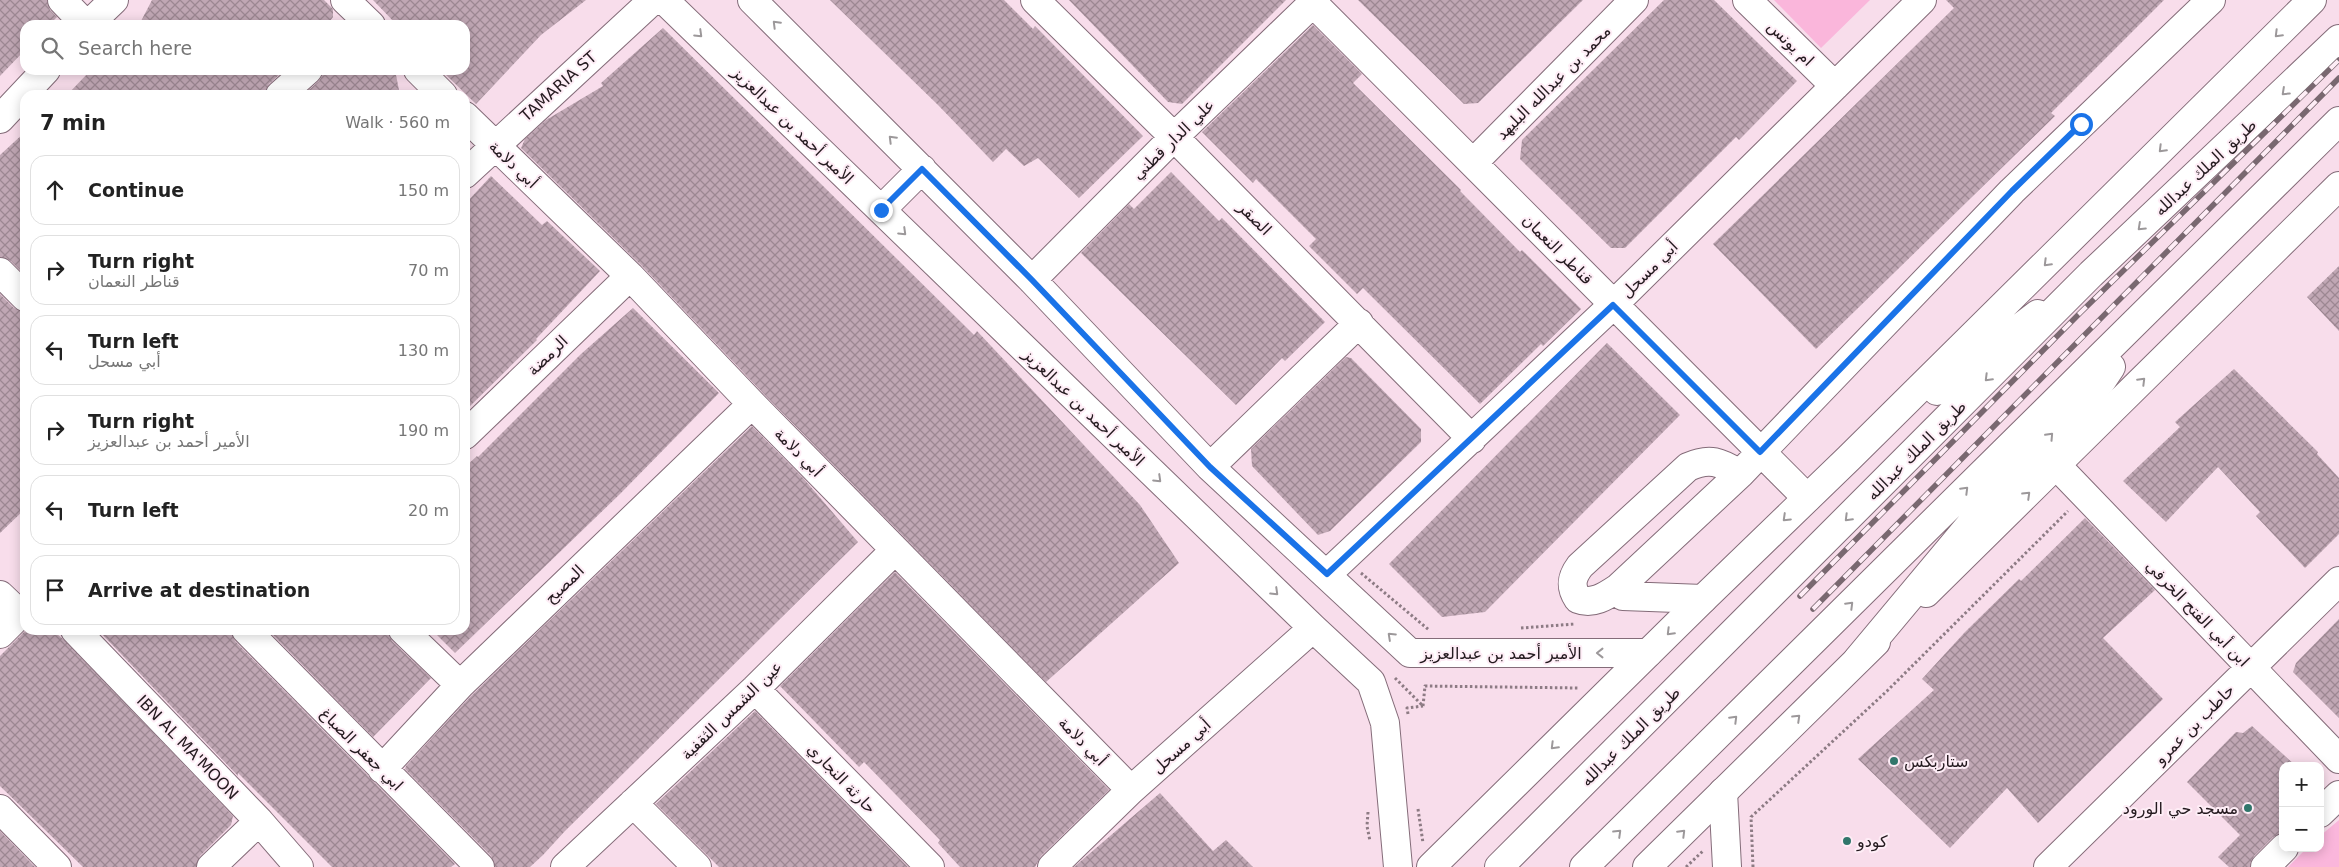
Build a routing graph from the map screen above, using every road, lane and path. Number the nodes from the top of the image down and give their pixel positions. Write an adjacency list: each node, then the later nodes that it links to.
1 (62, 0): 13 (main road)
2 (114, 0): 14 (main road)
3 (653, 0): 28 (main road, TAMARIA ST)
4 (664, 0): 33 (main road, الأمير أحمد بن عبدالعزيز, one-way to 33)
5 (752, 0): 31 (main road, الأمير أحمد بن عبدالعزيز, one-way to 5)
6 (1035, 0): 27 (main road, الصقر)
7 (1634, 0): 29 (main road, محمد بن عبدالله البليهد)
8 (1747, 0): 19 (main road, ام يونس)
9 (1922, 0): 19 (main road, أبي مسحل)
10 (2211, 0): 45 (main road)
11 (1313, 1): 27 (main road, علي الدار قطني); 29 (main road, قناطر النعمان)
12 (2309, 1): 46 (main road, one-way to 46)
13 (82, 20)
14 (92, 20)
15 (2339, 39): 35 (main road, طريق الملك عبدالله, one-way to 35)
16 (41, 75): 20 (main road)
17 (302, 75): 21 (main road)
18 (423, 75): 22 (main road)
19 (1836, 86): 39 (main road, أبي مسحل)
20 (27, 90)
21 (286, 90)
22 (438, 90)
23 (20, 98): 24 (main road)
24 (0, 119)
25 (470, 121): 28 (main road, أبي دلامة)
26 (2339, 121): 40 (main road)
27 (1174, 137): 37 (main road, علي الدار قطني); 41 (main road, الصقر)
28 (494, 145): 30 (main road, TAMARIA ST); 36 (main road, أبي دلامة)
29 (1473, 163): 39 (main road, قناطر النعمان)
30 (470, 169)
31 (922, 169): 33 (main road); 37 (main road, الأمير أحمد بن عبدالعزيز)
32 (2339, 186): 47 (main road, one-way to 32)
33 (881, 210): 61 (main road, الأمير أحمد بن عبدالعزيز, one-way to 61)
34 (0, 272): 38 (main road)
35 (2091, 274): 46 (main road); 97 (main road, طريق الملك عبدالله, one-way to 97)
36 (630, 276): 42 (main road, أبي دلامة); 43 (main road, الرمضة)
37 (1032, 280): 48 (main road, الأمير أحمد بن عبدالعزيز)
38 (20, 292)
39 (1613, 305): 44 (main road, أبي مسحل); 45 (main road, قناطر النعمان)
40 (2150, 308): 69 (main road, one-way to 40); 98 (main road, one-way to 40)
41 (1359, 323): 44 (main road, الصقر); 48 (main road)
42 (752, 404): 52 (main road, أبي دلامة); 72 (main road, المصبح)
43 (470, 430)
44 (1472, 439): 53 (main road, أبي مسحل)
45 (1760, 452): 49 (main road); 51 (main road, قناطر النعمان)
46 (1850, 458): 51 (main road)
47 (2057, 466): 50 (main road, ابن أبي الفتح الخرفي); 69 (main road, one-way to 47)
48 (1210, 467): 53 (main road, الأمير أحمد بن عبدالعزيز)
49 (1740, 474): 55 (main road); 55 (main road)
50 (2084, 494): 70 (main road, ابن أبي الفتح الخرفي); 101 (path)
51 (1807, 498): 57 (main road, one-way to 57)
52 (895, 550): 74 (main road, عين الشمس الثقفية); 77 (main road, أبي دلامة)
53 (1335, 566): 64 (path); 68 (main road, الأمير أحمد بن عبدالعزيز, one-way to 53)
54 (2339, 581): 70 (main road, حاطب بن عمرو)
55 (1618, 588): 57 (main road)
56 (0, 595): 58 (main road)
57 (1703, 599): 68 (main road, one-way to 68)
58 (20, 610)
59 (20, 614): 63 (main road)
60 (1579, 624): 62 (path)
61 (1312, 628): 77 (main road, أبي مسحل); 95 (main road, الأمير أحمد بن عبدالعزيز)
62 (1511, 628)
63 (0, 634)
64 (1434, 634)
65 (80, 635): 84 (main road, IBN AL MA'MOON)
66 (251, 635): 76 (main road, ابي جعفر الصباغ)
67 (408, 635): 72 (main road)
68 (1648, 653): 96 (main road, one-way to 96)
69 (1858, 658): 78 (main road, one-way to 69)
70 (2251, 668): 75 (main road, ابن أبي الفتح الخرفي); 102 (main road, حاطب بن عمرو)
71 (1394, 677): 73 (path)
72 (460, 685): 76 (main road, المصبح)
73 (1587, 688)
74 (755, 689): 80 (main road, عين الشمس الثقفية); 93 (main road, حارثة النجاري)
75 (2339, 759)
76 (382, 769): 90 (main road, ابي جعفر الصباغ)
77 (1131, 790): 94 (main road, أبي مسحل)
78 (1723, 792): 99 (main road, one-way to 78); 100 (main road)
79 (2339, 795): 83 (main road)
80 (633, 803): 91 (main road, عين الشمس الثقفية); 92 (main road)
81 (1368, 806): 85 (path)
82 (0, 809): 87 (main road)
83 (2324, 810)
84 (259, 821): 88 (main road); 89 (main road, IBN AL MA'MOON)
85 (1372, 849)
86 (2280, 852): 103 (main road)
87 (56, 867)
88 (211, 867)
89 (299, 867)
90 (480, 867)
91 (565, 867)
92 (697, 867)
93 (930, 867)
94 (1052, 867)
95 (1398, 867)
96 (1431, 867)
97 (1499, 867)
98 (1584, 867)
99 (1647, 867)
100 (1727, 867)
101 (1753, 867)
102 (2048, 867)
103 (2265, 867)

